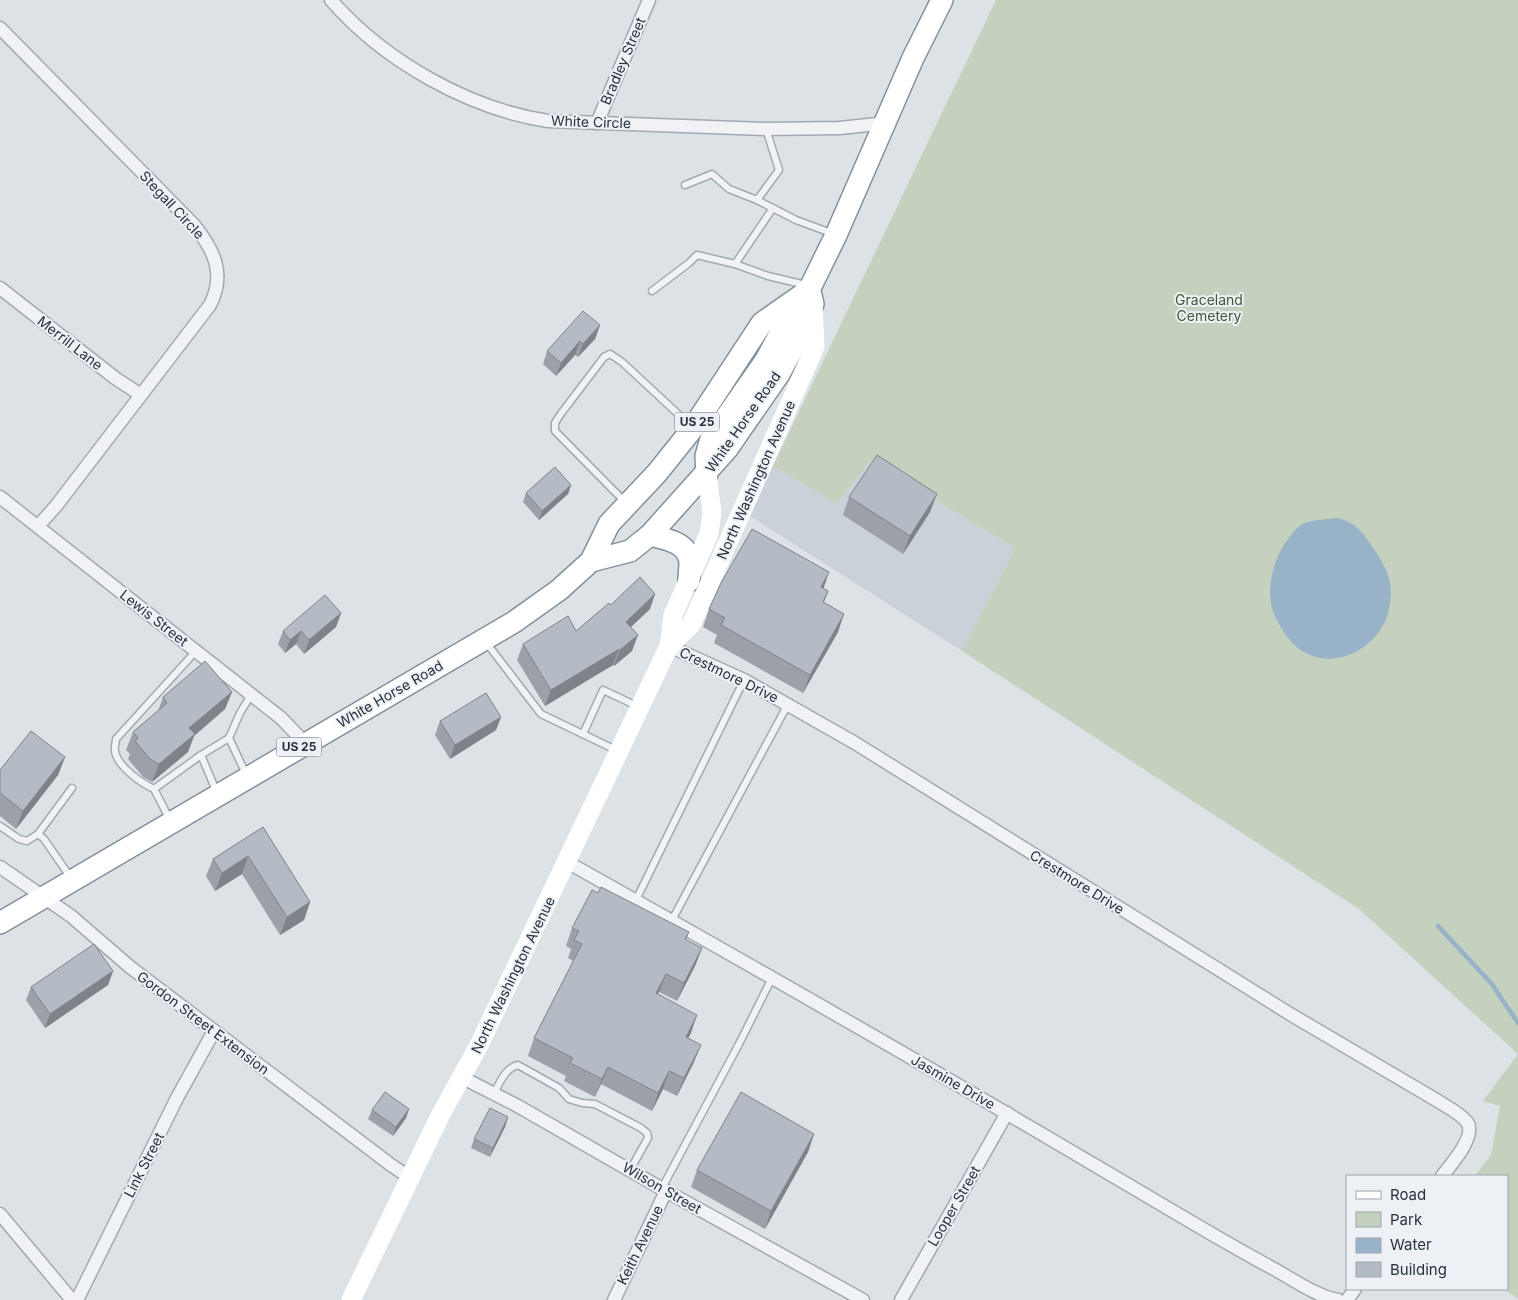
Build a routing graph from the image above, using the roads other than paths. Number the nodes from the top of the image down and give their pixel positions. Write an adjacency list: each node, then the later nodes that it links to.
1 (331, 0): 5 (street, White Circle)
2 (649, 0): 5 (street, Bradley Street)
3 (942, 0): 6 (highway, White Horse Road / US 25)
4 (0, 28): 16 (street, Stegall Circle)
5 (597, 123): 7 (street, White Circle)
6 (886, 123): 7 (street, White Circle); 11 (highway, White Horse Road / US 25)
7 (766, 129): 9 (lane)
8 (685, 185): 9 (lane)
9 (757, 200): 10 (lane)
10 (773, 208): 11 (lane); 12 (lane)
11 (836, 235): 15 (highway, White Horse Road / US 25)
12 (735, 264): 14 (lane); 15 (lane)
13 (0, 288): 16 (street, Merrill Lane)
14 (652, 291)
15 (811, 294): 17 (highway, White Horse Road / US 25); 18 (highway); 26 (main road, North Washington Avenue)
16 (141, 395): 21 (street, Stegall Circle)
17 (693, 428): 20 (highway, White Horse Road / US 25); 20 (lane)
18 (707, 474): 22 (highway, White Horse Road / US 25); 24 (main road, North Washington Avenue)
19 (0, 497): 21 (street, Lewis Street)
20 (627, 504): 23 (highway, White Horse Road / US 25)
21 (38, 526): 27 (street, Lewis Street)
22 (650, 535): 23 (highway, White Horse Road / US 25); 24 (highway)
23 (591, 561): 25 (highway, White Horse Road / US 25)
24 (689, 581): 26 (main road, North Washington Avenue)
25 (483, 639): 32 (lane); 34 (highway, White Horse Road / US 25)
26 (670, 646): 28 (street, Crestmore Drive); 31 (main road, North Washington Avenue)
27 (196, 651): 29 (street, Lewis Street); 39 (lane)
28 (744, 680): 30 (street, Crestmore Drive); 48 (lane)
29 (251, 695): 33 (lane); 34 (street, Lewis Street)
30 (788, 704): 49 (lane); 57 (street, Crestmore Drive)
31 (640, 708): 32 (lane); 35 (main road, North Washington Avenue)
32 (583, 734): 35 (lane)
33 (229, 738): 36 (lane); 37 (lane)
34 (305, 743): 37 (highway, White Horse Road / US 25)
35 (619, 752): 44 (main road, North Washington Avenue)
36 (201, 755): 39 (lane); 40 (lane)
37 (247, 777): 40 (highway, White Horse Road / US 25)
38 (72, 788): 43 (lane)
39 (154, 789): 41 (lane)
40 (218, 794): 41 (highway, White Horse Road / US 25)
41 (171, 822): 46 (highway, White Horse Road / US 25)
42 (0, 826): 43 (lane)
43 (38, 834): 46 (lane)
44 (567, 862): 48 (street, Jasmine Drive); 53 (main road, North Washington Avenue)
45 (0, 867): 47 (street, Gordon Street Extension)
46 (72, 880): 47 (highway, White Horse Road / US 25)
47 (44, 897): 50 (highway, White Horse Road / US 25); 52 (street, Gordon Street Extension)
48 (636, 900): 49 (street, Jasmine Drive)
49 (672, 920): 51 (street, Jasmine Drive)
50 (0, 923)
51 (772, 978): 55 (street, Jasmine Drive); 59 (lane)
52 (214, 1031): 58 (street, Gordon Street Extension); 62 (street, Link Street)
53 (462, 1077): 54 (street, Wilson Street); 58 (main road, North Washington Avenue)
54 (494, 1093): 56 (street, Wilson Street); 56 (lane)
55 (1007, 1113): 66 (street, Looper Street); 67 (street, Jasmine Drive)
56 (630, 1170): 59 (street, Wilson Street)
57 (1443, 1175)
58 (409, 1177): 63 (main road, North Washington Avenue)
59 (664, 1190): 64 (street, Keith Avenue); 65 (street, Wilson Street)
60 (0, 1214): 61 (street)
61 (72, 1300)
62 (77, 1300)
63 (350, 1300)
64 (614, 1300)
65 (863, 1300)
66 (901, 1300)
67 (1338, 1300)

